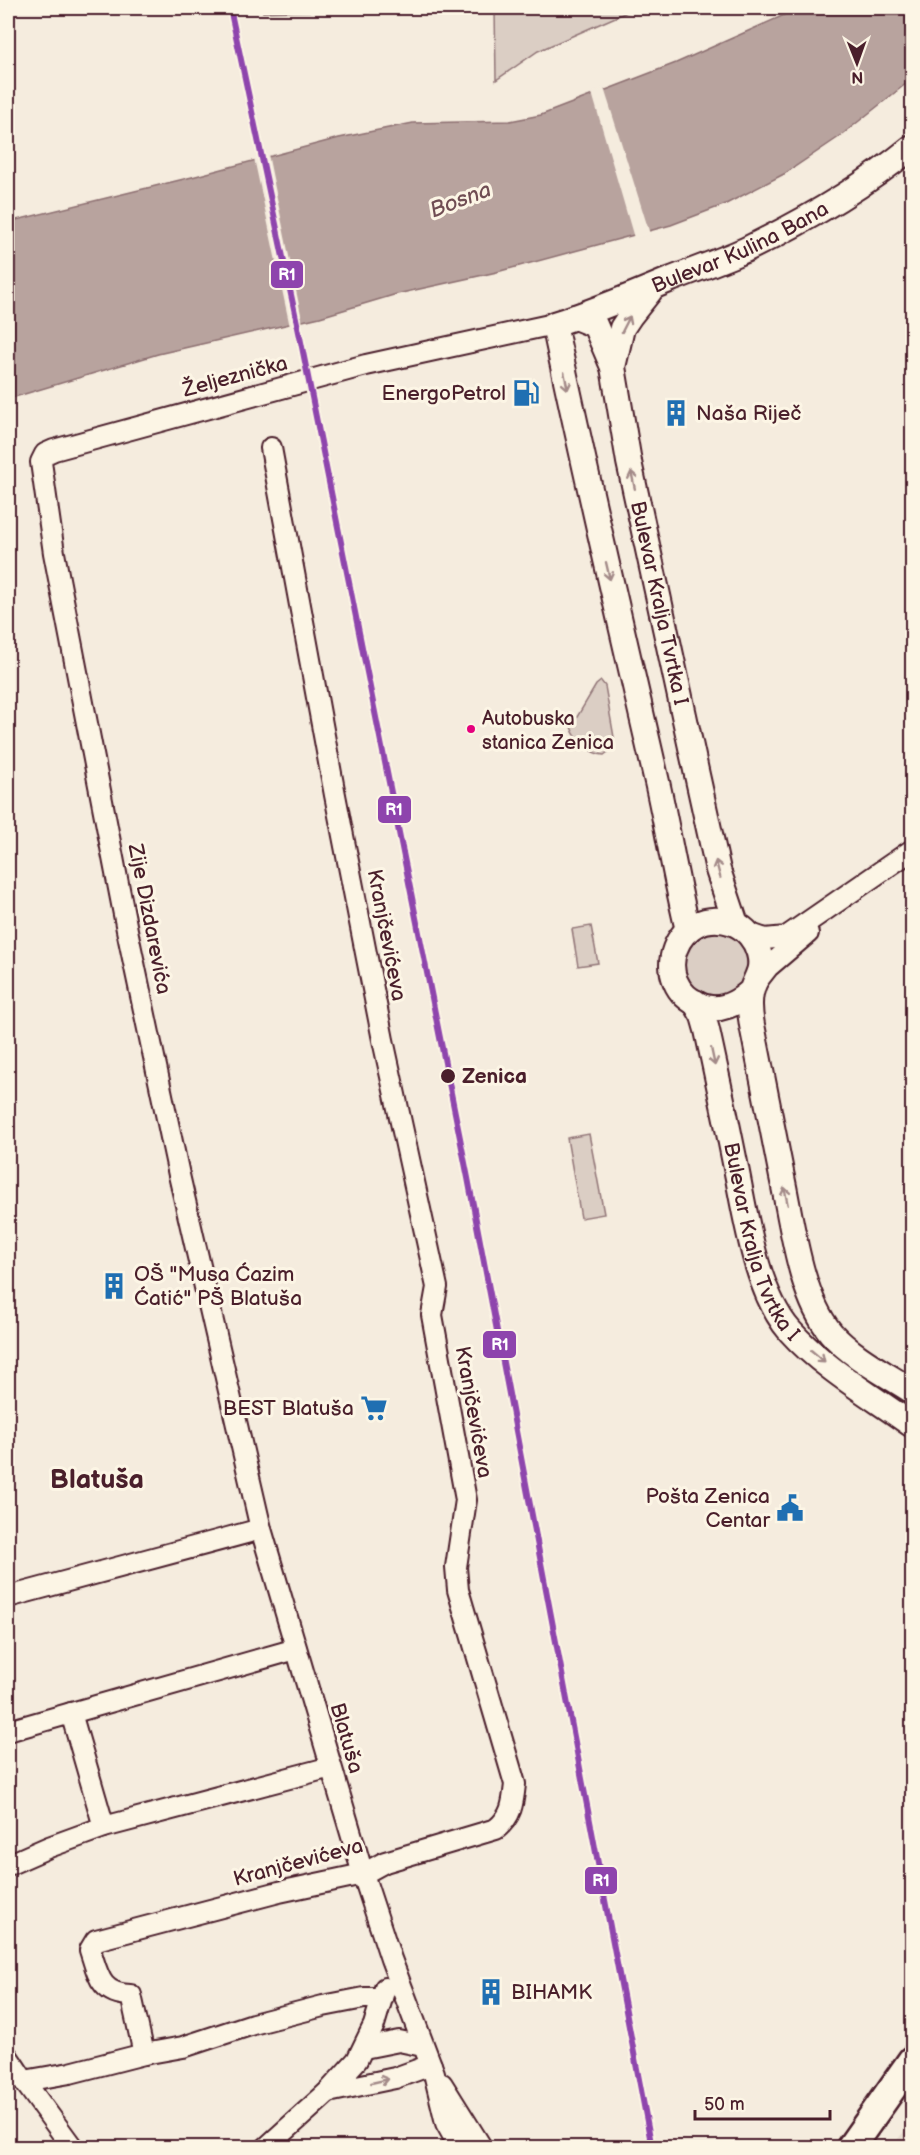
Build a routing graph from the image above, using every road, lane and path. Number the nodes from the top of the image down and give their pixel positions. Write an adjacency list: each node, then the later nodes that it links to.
1 (912, 147): 2 (street, Bulevar Kulina Bana)
2 (653, 288): 3 (street, Bulevar Kulina Bana); 4 (street, Bulevar Kralja Tvrtka I, one-way to 2)
3 (565, 320): 4 (street); 6 (street, Željeznička); 10 (street, Bulevar Kralja Tvrtka I, one-way to 10)
4 (613, 367): 9 (street, Bulevar Kralja Tvrtka I, one-way to 4)
5 (271, 448): 24 (street, Kranjčevićeva)
6 (40, 462): 13 (street, Zije Dizdarevića)
7 (912, 850): 8 (street)
8 (837, 903): 9 (street); 11 (street)
9 (742, 929): 10 (street); 11 (street, Bulevar Kralja Tvrtka I)
10 (688, 930): 12 (street, Bulevar Kralja Tvrtka I)
11 (754, 985): 12 (street); 14 (street, Bulevar Kralja Tvrtka I, one-way to 11)
12 (694, 1002): 15 (street, Bulevar Kralja Tvrtka I, one-way to 15)
13 (226, 1383): 16 (street, Blatuša)
14 (912, 1391)
15 (912, 1425)
16 (261, 1529): 17 (street); 18 (street, Blatuša)
17 (8, 1597)
18 (296, 1649): 19 (street); 21 (street, Blatuša)
19 (71, 1713): 20 (street); 22 (street)
20 (8, 1731)
21 (331, 1767): 22 (street); 24 (street, Blatuša)
22 (104, 1827): 23 (street)
23 (8, 1865)
24 (363, 1874): 25 (street, Blatuša); 29 (street, Kranjčevićeva)
25 (391, 1959): 26 (street); 27 (street, Blatuša)
26 (382, 1998): 28 (street); 29 (street)
27 (423, 2046): 28 (street); 32 (street, Blatuša)
28 (364, 2048): 34 (street)
29 (144, 2054): 33 (street)
30 (8, 2057): 33 (street)
31 (912, 2060): 40 (main road)
32 (433, 2069): 34 (street, one-way to 32); 38 (street, Blatuša); 39 (street, Blatuša)
33 (24, 2081): 36 (street)
34 (328, 2091): 37 (street)
35 (912, 2092): 40 (main road)
36 (73, 2148)
37 (266, 2148)
38 (460, 2148)
39 (482, 2148)
40 (851, 2148)

